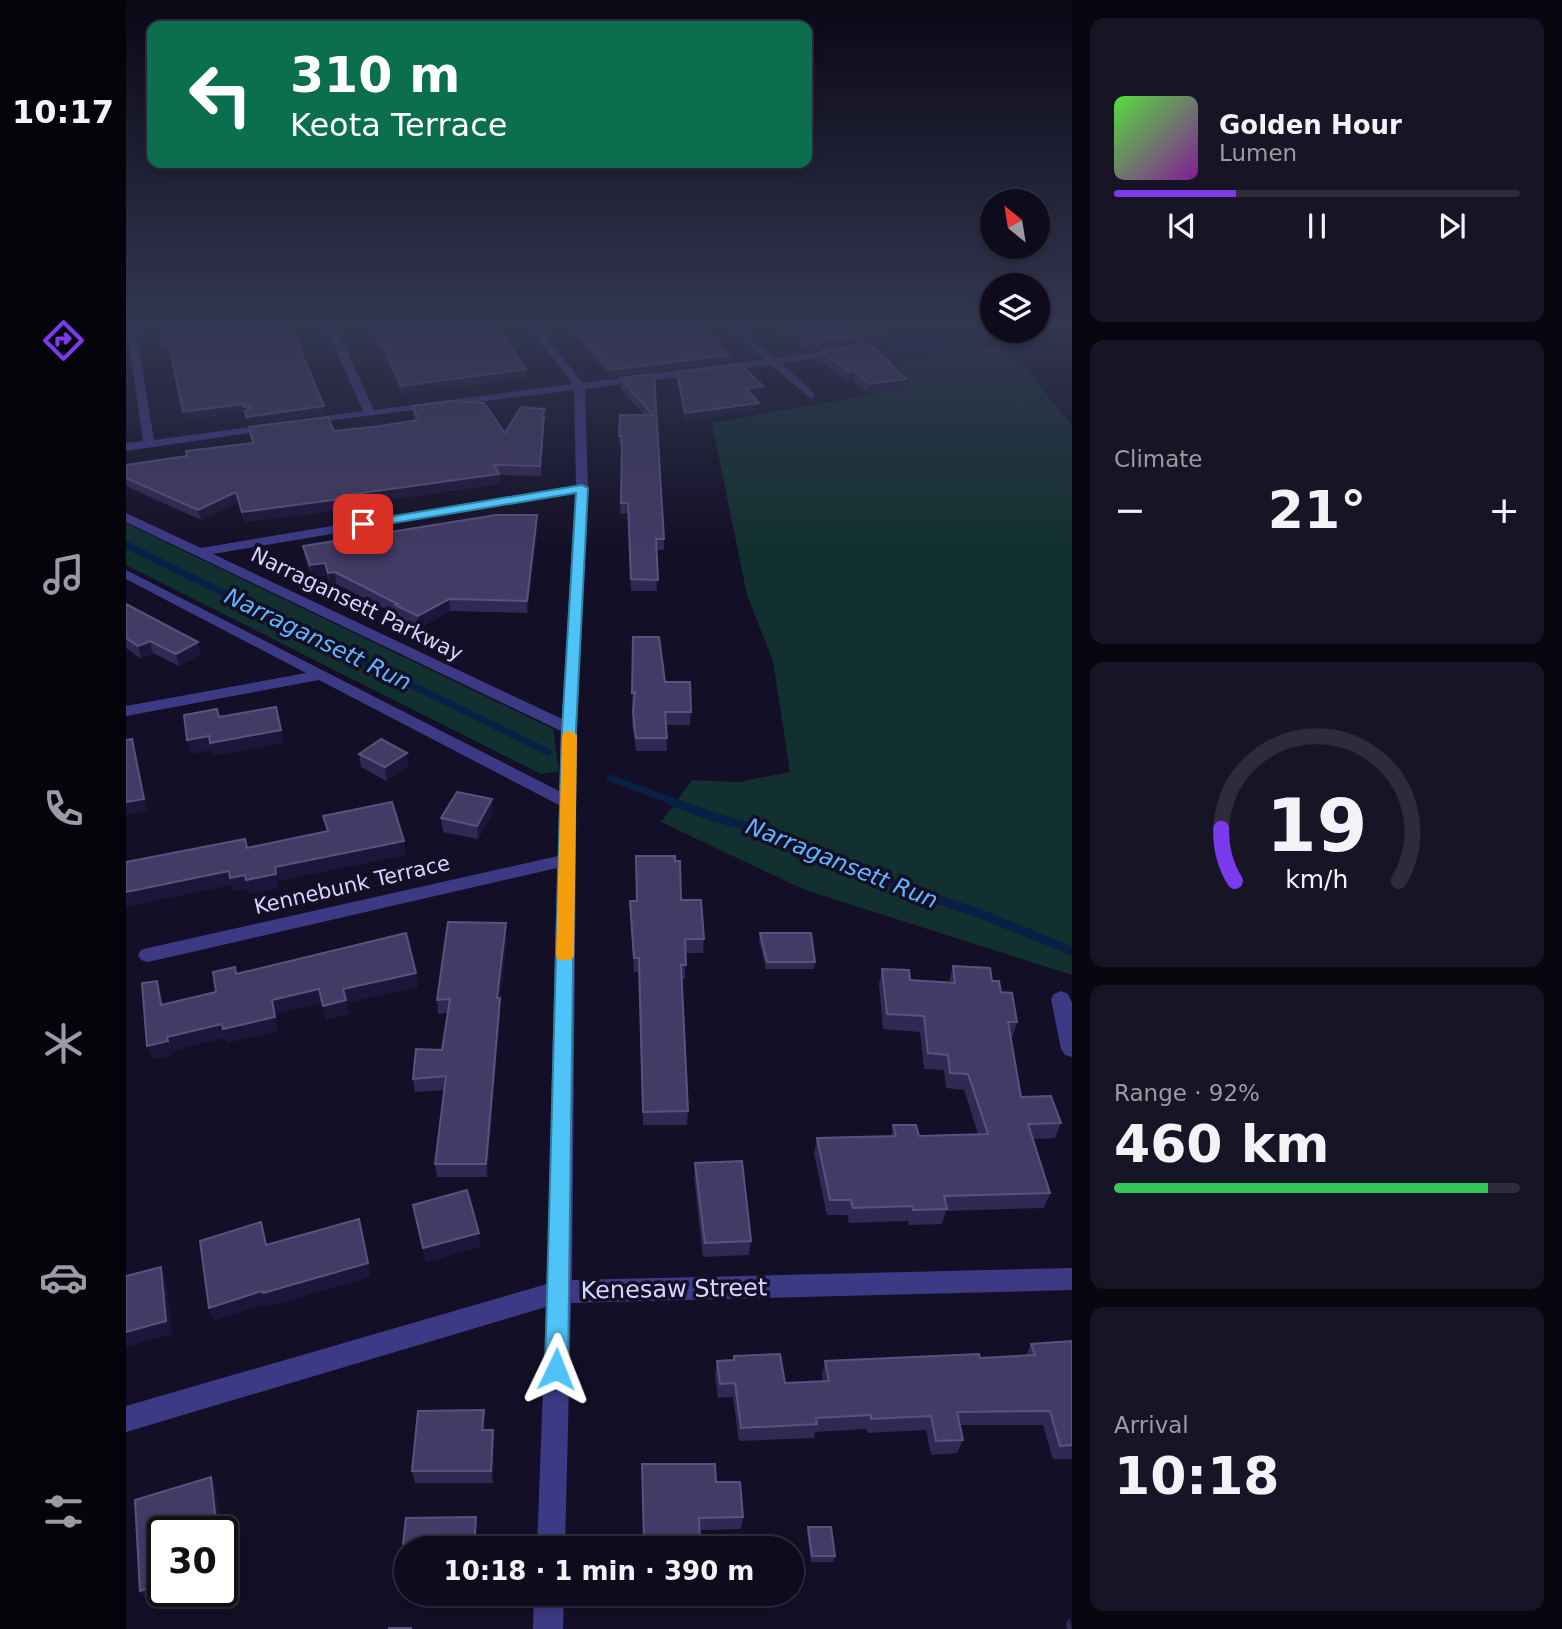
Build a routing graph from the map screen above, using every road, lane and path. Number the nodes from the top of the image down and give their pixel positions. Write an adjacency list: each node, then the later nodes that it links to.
1 (142, 399): 6 (street)
2 (364, 399): 5 (street)
3 (474, 399): 5 (street)
4 (579, 399): 8 (street)
5 (370, 413): 6 (street)
6 (149, 444): 7 (street)
7 (126, 447)
8 (582, 488): 10 (street); 14 (street)
9 (126, 517): 10 (street, Narragansett Parkway)
10 (198, 552): 14 (street, Narragansett Parkway)
11 (126, 574): 12 (street)
12 (322, 676): 13 (street); 15 (street)
13 (126, 711)
14 (569, 729): 15 (street)
15 (569, 803): 16 (street)
16 (567, 860): 17 (street, Kennebunk Terrace); 21 (street)
17 (148, 955)
18 (1061, 999): 19 (street)
19 (1072, 1049)
20 (1072, 1279): 21 (street, Kenesaw Street)
21 (559, 1292): 22 (street, Kenesaw Street); 23 (street)
22 (126, 1419)
23 (551, 1536)
24 (549, 1606): 25 (street)
25 (548, 1629)

